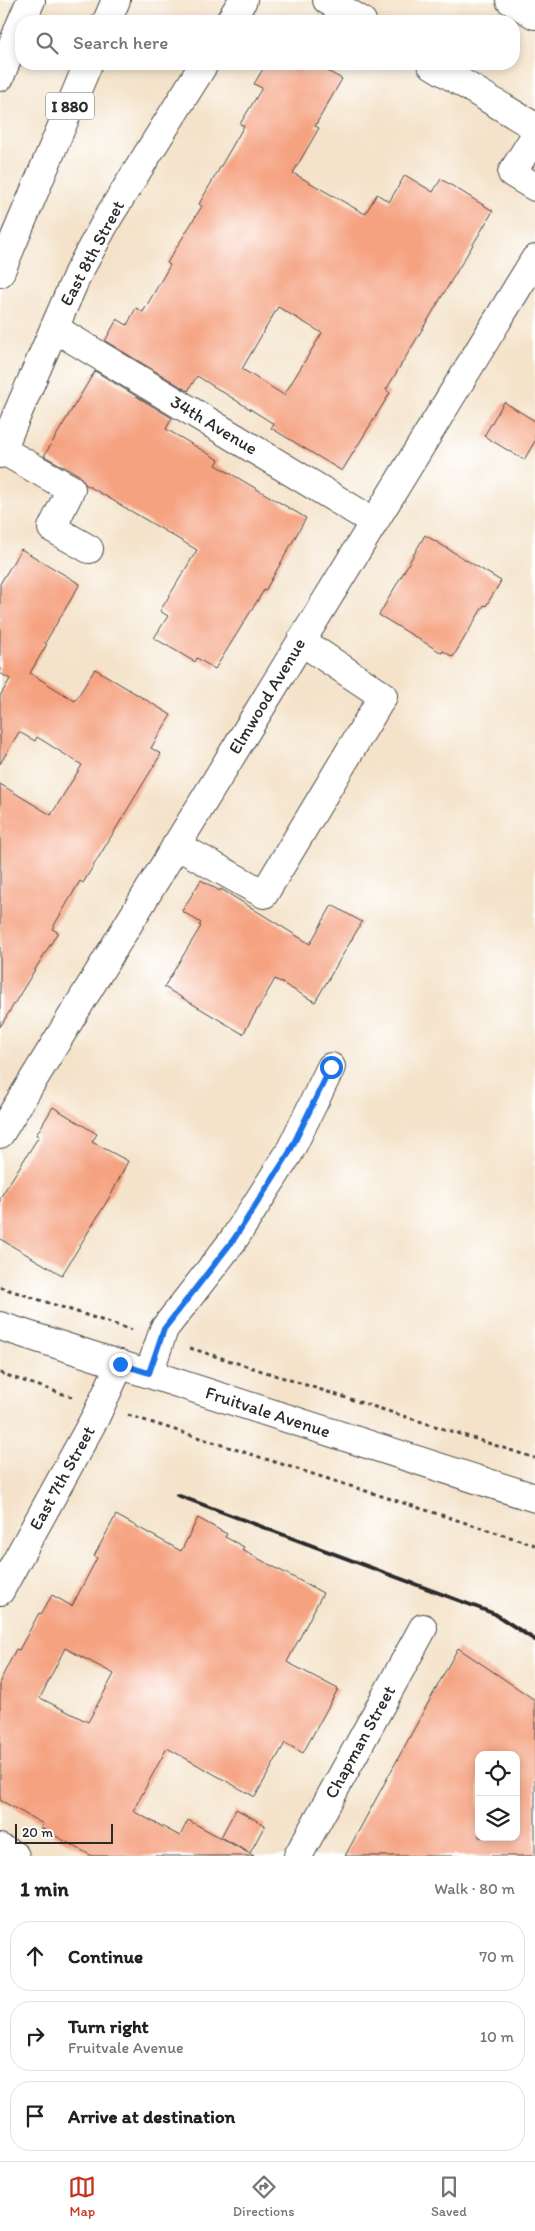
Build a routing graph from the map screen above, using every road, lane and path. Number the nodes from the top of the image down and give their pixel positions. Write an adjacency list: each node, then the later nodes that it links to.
1 (30, 0): 6 (main road)
2 (116, 0): 7 (main road)
3 (244, 0): 8 (main road)
4 (327, 0): 9 (main road)
5 (510, 0): 10 (main road)
6 (25, 15)
7 (110, 15)
8 (234, 15)
9 (352, 15)
10 (535, 15)
11 (15, 40): 15 (main road)
12 (85, 70): 20 (main road, I 880)
13 (200, 70): 21 (main road, East 8th Street)
14 (441, 70): 16 (main road)
15 (0, 77)
16 (535, 127)
17 (535, 136): 18 (main road)
18 (535, 187)
19 (535, 259): 23 (main road, Elmwood Avenue)
20 (0, 273)
21 (54, 328): 22 (main road, East 8th Street); 23 (main road, 34th Avenue)
22 (1, 452): 24 (main road)
23 (374, 522): 25 (main road, Elmwood Avenue)
24 (89, 549)
25 (301, 641): 26 (main road, Elmwood Avenue); 26 (main road)
26 (176, 845): 28 (main road, Elmwood Avenue)
27 (331, 1067): 31 (main road)
28 (0, 1134)
29 (0, 1287): 31 (path)
30 (0, 1326): 32 (main road, Fruitvale Avenue)
31 (161, 1339): 34 (main road); 37 (path)
32 (120, 1364): 34 (main road, Fruitvale Avenue); 40 (main road, East 7th Street)
33 (0, 1373): 35 (path)
34 (149, 1373): 38 (main road, Fruitvale Avenue)
35 (63, 1394)
36 (128, 1415): 39 (path)
37 (535, 1458)
38 (535, 1498)
39 (535, 1545)
40 (0, 1591)
41 (423, 1628): 44 (main road, Chapman Street)
42 (0, 1848): 43 (main road)
43 (15, 1856)
44 (298, 1856)

